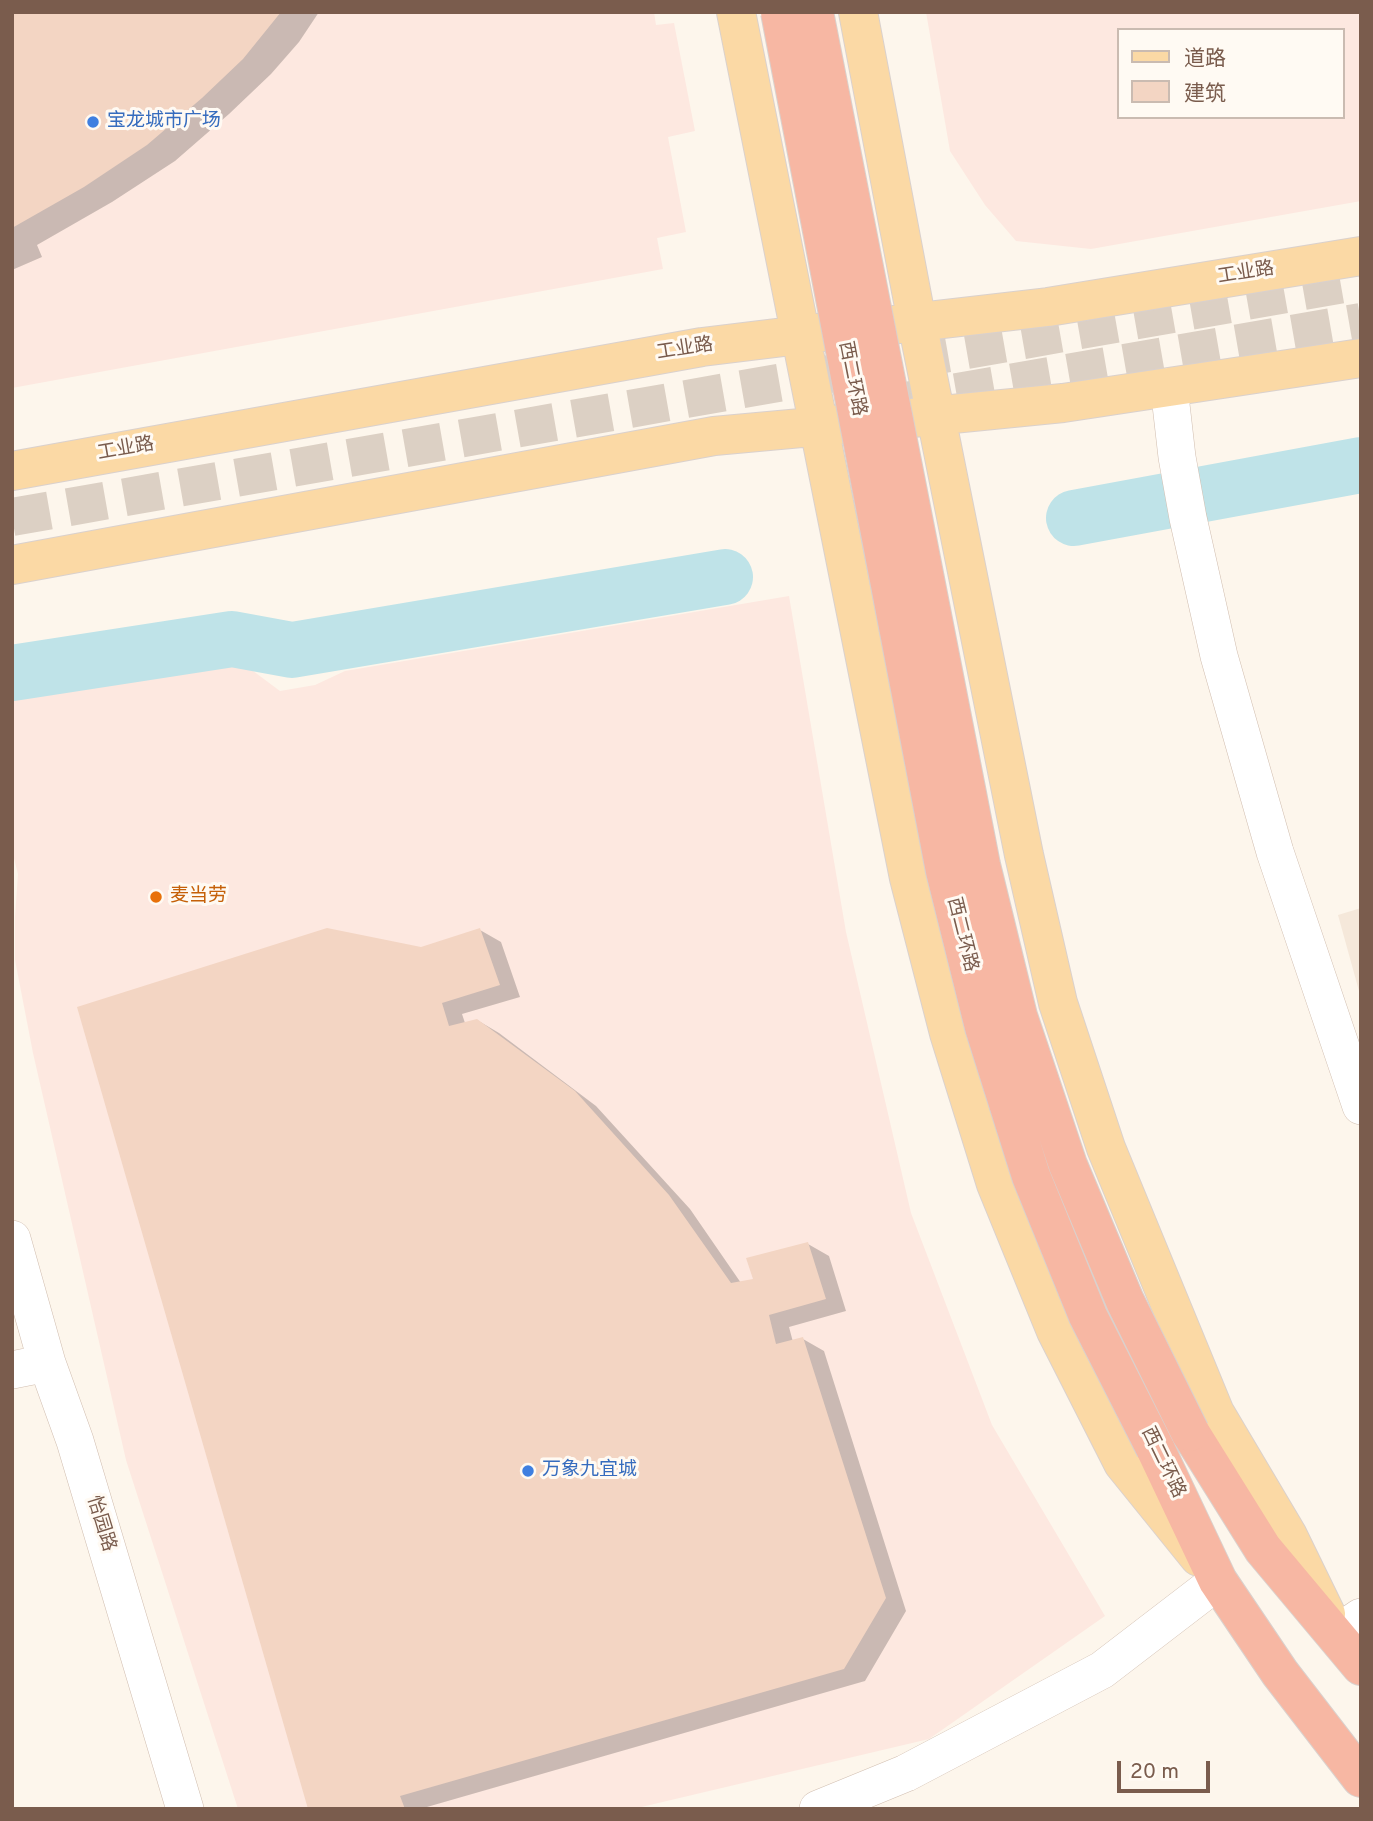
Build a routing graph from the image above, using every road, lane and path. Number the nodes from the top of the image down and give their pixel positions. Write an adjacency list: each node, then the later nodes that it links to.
1 (736, 12): 7 (main road)
2 (780, 12): 18 (highway, 西二环路, bridge)
3 (814, 12): 19 (highway, 西二环路, bridge)
4 (858, 12): 6 (main road)
5 (1361, 256): 6 (main road, 工业路)
6 (917, 322): 7 (main road, 工业路); 10 (main road)
7 (800, 335): 11 (main road); 12 (main road, 工业路)
8 (1361, 358): 9 (main road)
9 (1169, 387): 10 (main road); 14 (street)
10 (936, 415): 11 (main road); 19 (main road)
11 (819, 427): 13 (main road); 18 (main road)
12 (12, 471)
13 (12, 565)
14 (1361, 1106)
15 (12, 1239): 16 (street, 怡园路)
16 (47, 1363): 17 (street); 22 (street, 怡园路)
17 (12, 1370)
18 (1218, 1581): 21 (highway, 西二环路); 23 (street)
19 (1348, 1626): 20 (highway, 西二环路)
20 (1361, 1666)
21 (1361, 1778)
22 (185, 1809)
23 (818, 1809)

